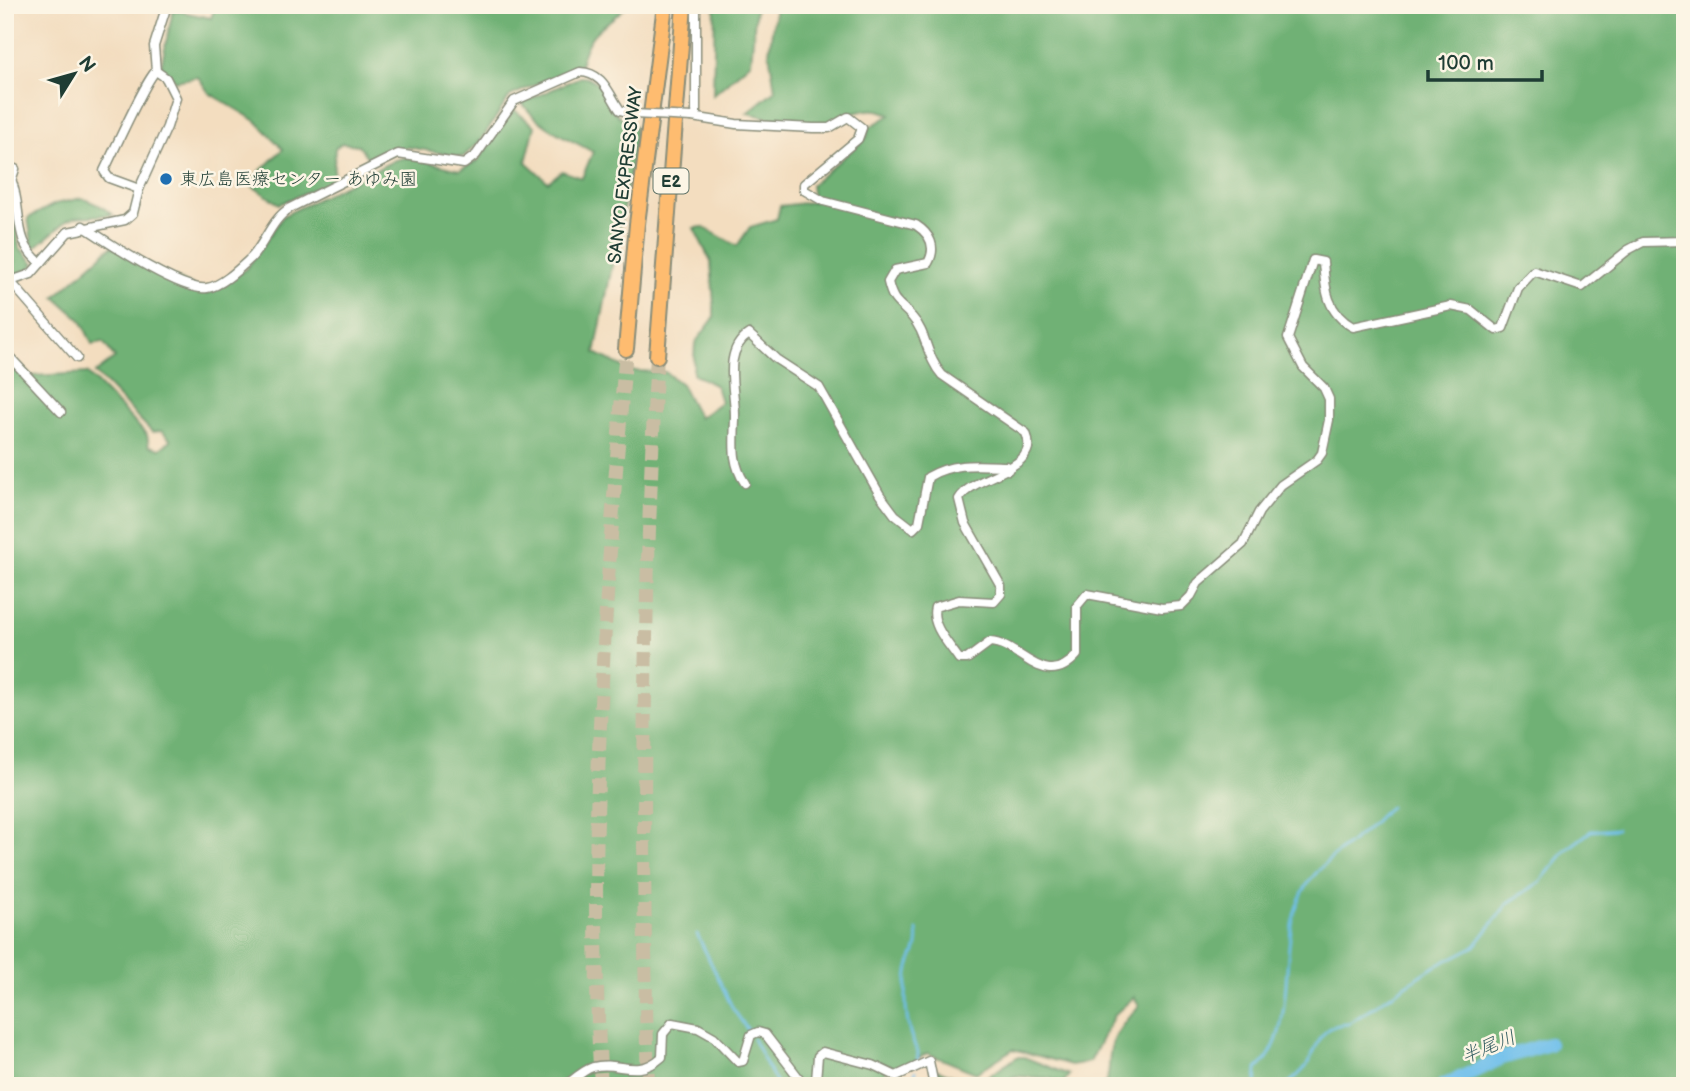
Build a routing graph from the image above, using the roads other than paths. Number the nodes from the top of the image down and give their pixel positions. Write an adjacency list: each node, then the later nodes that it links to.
1 (167, 5): 5 (street)
2 (665, 5): 15 (highway, SANYO EXPRESSWAY / E2)
3 (684, 5): 17 (highway, E2)
4 (696, 5): 6 (street)
5 (156, 71): 9 (street); 9 (street)
6 (694, 117): 11 (street, bridge); 20 (street)
7 (15, 169): 8 (street)
8 (11, 178): 10 (street); 13 (street)
9 (139, 188): 11 (street)
10 (5, 200)
11 (83, 226): 13 (street)
12 (1685, 241): 20 (street)
13 (41, 263): 14 (street)
14 (8, 282): 18 (street)
15 (626, 349)
16 (5, 352): 19 (street)
17 (657, 356)
18 (77, 358)
19 (61, 412)
20 (1008, 470): 21 (street)
21 (745, 483)
22 (565, 1086): 23 (street)
23 (933, 1086)

